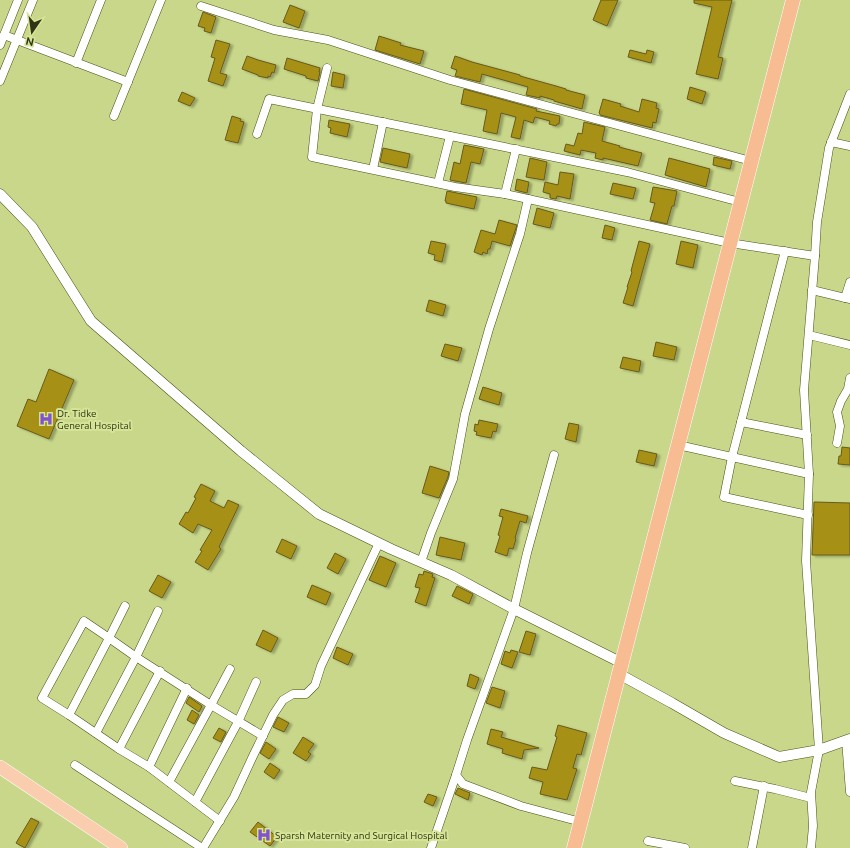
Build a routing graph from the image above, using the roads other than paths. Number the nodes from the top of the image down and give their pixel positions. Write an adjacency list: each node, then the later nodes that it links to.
1 (18, 0): 7 (street)
2 (33, 0): 8 (street)
3 (101, 0): 10 (street)
4 (161, 0): 13 (street)
5 (793, 0): 23 (highway)
6 (201, 6): 23 (street)
7 (4, 35): 8 (street); 9 (street)
8 (16, 40): 10 (street); 12 (street)
9 (0, 45)
10 (76, 62): 13 (street)
11 (327, 68): 15 (street)
12 (0, 81)
13 (128, 82): 16 (street)
14 (850, 94): 20 (street)
15 (317, 109): 17 (street); 18 (street); 24 (street)
16 (114, 116)
17 (383, 122): 19 (street); 24 (street)
18 (257, 134)
19 (450, 136): 22 (street); 25 (street)
20 (831, 142): 21 (street); 32 (street)
21 (850, 146)
22 (516, 149): 27 (street); 29 (street)
23 (751, 161): 29 (highway)
24 (373, 169): 25 (street)
25 (438, 183): 27 (street)
26 (0, 194): 48 (street)
27 (505, 194): 28 (street)
28 (528, 199): 30 (street); 49 (street)
29 (740, 202): 30 (highway)
30 (730, 243): 31 (street); 43 (highway)
31 (785, 251): 32 (street); 40 (street)
32 (815, 256): 34 (street)
33 (850, 282): 35 (street)
34 (812, 290): 35 (street); 36 (street)
35 (848, 299)
36 (809, 335): 37 (street); 41 (street)
37 (850, 345)
38 (850, 378): 39 (street)
39 (849, 389): 42 (street)
40 (741, 422): 41 (street); 45 (street)
41 (807, 435): 46 (street)
42 (836, 443)
43 (678, 445): 45 (street); 56 (highway)
44 (554, 455): 51 (street)
45 (732, 457): 46 (street); 47 (street)
46 (809, 474): 47 (street)
47 (808, 515): 67 (street)
48 (379, 543): 49 (street); 64 (street)
49 (421, 562): 51 (street)
50 (125, 606): 53 (street)
51 (514, 609): 56 (street); 71 (street)
52 (158, 611): 54 (street)
53 (109, 638): 54 (street); 61 (street); 61 (street)
54 (136, 657): 57 (street); 63 (street)
55 (230, 669): 60 (street)
56 (620, 669): 67 (street); 79 (highway)
57 (160, 671): 59 (street); 66 (street)
58 (256, 682): 62 (street)
59 (186, 688): 60 (street); 70 (street)
60 (212, 705): 62 (street); 73 (street)
61 (68, 715): 63 (street)
62 (238, 722): 64 (street); 77 (street)
63 (96, 733): 66 (street)
64 (263, 736): 78 (street)
65 (848, 740): 67 (street); 75 (street)
66 (119, 749): 70 (street)
67 (819, 750): 76 (street)
68 (75, 765): 82 (street)
69 (0, 767): 81 (main road)
70 (149, 767): 73 (street)
71 (456, 775): 79 (street); 83 (street)
72 (735, 781): 74 (street)
73 (169, 782): 77 (street)
74 (764, 786): 76 (street); 86 (street)
75 (850, 792)
76 (811, 798): 87 (street)
77 (195, 802): 78 (street)
78 (220, 821): 82 (street)
79 (581, 822): 84 (highway)
80 (648, 841): 85 (street)
81 (122, 848)
82 (202, 848)
83 (431, 848)
84 (574, 848)
85 (685, 848)
86 (752, 848)
87 (811, 848)

